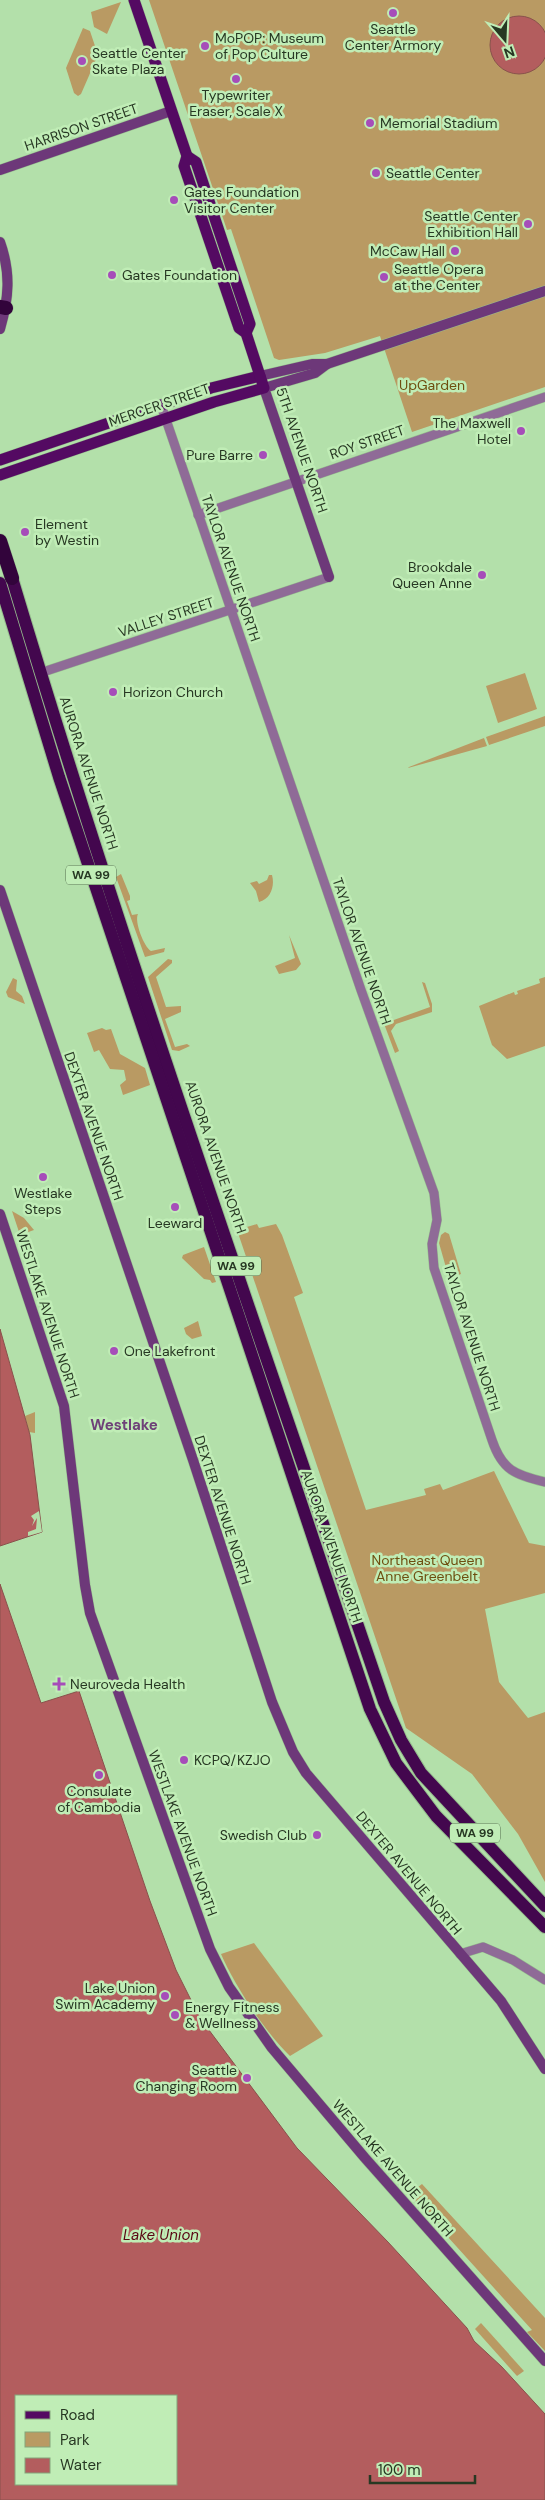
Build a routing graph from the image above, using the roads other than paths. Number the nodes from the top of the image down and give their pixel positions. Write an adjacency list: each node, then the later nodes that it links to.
1 (134, 0): 2 (main road, 5TH AVENUE NORTH)
2 (171, 111): 3 (main road, HARRISON STREET); 9 (main road, 5TH AVENUE NORTH)
3 (0, 170)
4 (0, 242): 6 (main road)
5 (545, 291): 8 (main road, MERCER STREET)
6 (3, 308): 7 (main road)
7 (0, 329)
8 (327, 364): 9 (main road, MERCER STREET); 10 (main road, MERCER STREET)
9 (260, 376): 10 (main road, 5TH AVENUE NORTH); 12 (main road, MERCER STREET)
10 (264, 388): 13 (main road, MERCER STREET); 17 (main road, 5TH AVENUE NORTH)
11 (545, 397): 17 (street, ROY STREET)
12 (161, 405): 13 (street, TAYLOR AVENUE NORTH); 15 (main road, MERCER STREET)
13 (165, 418): 14 (main road, MERCER STREET); 18 (street, TAYLOR AVENUE NORTH)
14 (119, 434): 15 (main road); 16 (main road, MERCER STREET)
15 (0, 458)
16 (0, 475)
17 (296, 481): 18 (street, ROY STREET); 20 (main road, 5TH AVENUE NORTH)
18 (198, 514): 22 (street, TAYLOR AVENUE NORTH)
19 (0, 541): 21 (highway, AURORA AVENUE NORTH / WA 99)
20 (329, 577): 22 (street, VALLEY STREET)
21 (6, 581): 23 (highway, AURORA AVENUE NORTH / WA 99); 28 (highway, AURORA AVENUE NORTH / WA 99)
22 (231, 610): 23 (street, VALLEY STREET); 26 (street, TAYLOR AVENUE NORTH)
23 (40, 673): 27 (highway, AURORA AVENUE NORTH / WA 99)
24 (0, 890): 29 (main road, DEXTER AVENUE NORTH)
25 (0, 1214): 32 (main road, WESTLAKE AVENUE NORTH)
26 (545, 1482)
27 (545, 1906)
28 (545, 1927)
29 (460, 1954): 30 (street); 31 (main road, DEXTER AVENUE NORTH)
30 (545, 1980)
31 (545, 2069)
32 (545, 2361)

